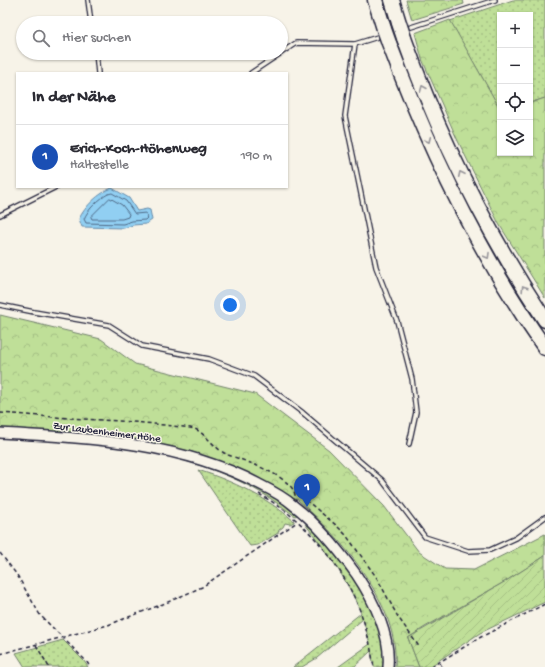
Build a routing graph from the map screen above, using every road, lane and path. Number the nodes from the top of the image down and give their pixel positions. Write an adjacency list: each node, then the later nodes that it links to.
1 (88, 0): 5 (lane)
2 (375, 0): 6 (highway)
3 (392, 0): 6 (highway)
4 (496, 0): 6 (lane)
5 (91, 16)
6 (394, 33): 7 (lane); 16 (highway, one-way to 6); 17 (highway, one-way to 17)
7 (355, 44): 8 (lane); 20 (lane)
8 (288, 48)
9 (97, 60): 11 (lane)
10 (270, 60): 12 (lane)
11 (98, 72)
12 (252, 72)
13 (54, 188): 14 (lane)
14 (0, 215)
15 (0, 305): 24 (lane)
16 (545, 320)
17 (545, 348)
18 (0, 412): 21 (path)
19 (0, 433): 36 (street, Zur Laubenheimer Höhe)
20 (409, 444)
21 (295, 491): 23 (path); 30 (path)
22 (258, 493): 25 (path)
23 (295, 498)
24 (545, 517)
25 (298, 522): 28 (path); 35 (path)
26 (0, 553): 28 (path)
27 (545, 604): 37 (path)
28 (63, 638): 29 (path); 34 (path)
29 (36, 645): 31 (path); 33 (path)
30 (420, 648)
31 (0, 654)
32 (440, 663): 38 (path)
33 (50, 667)
34 (90, 667)
35 (374, 667)
36 (388, 667)
37 (431, 667)
38 (442, 667)

